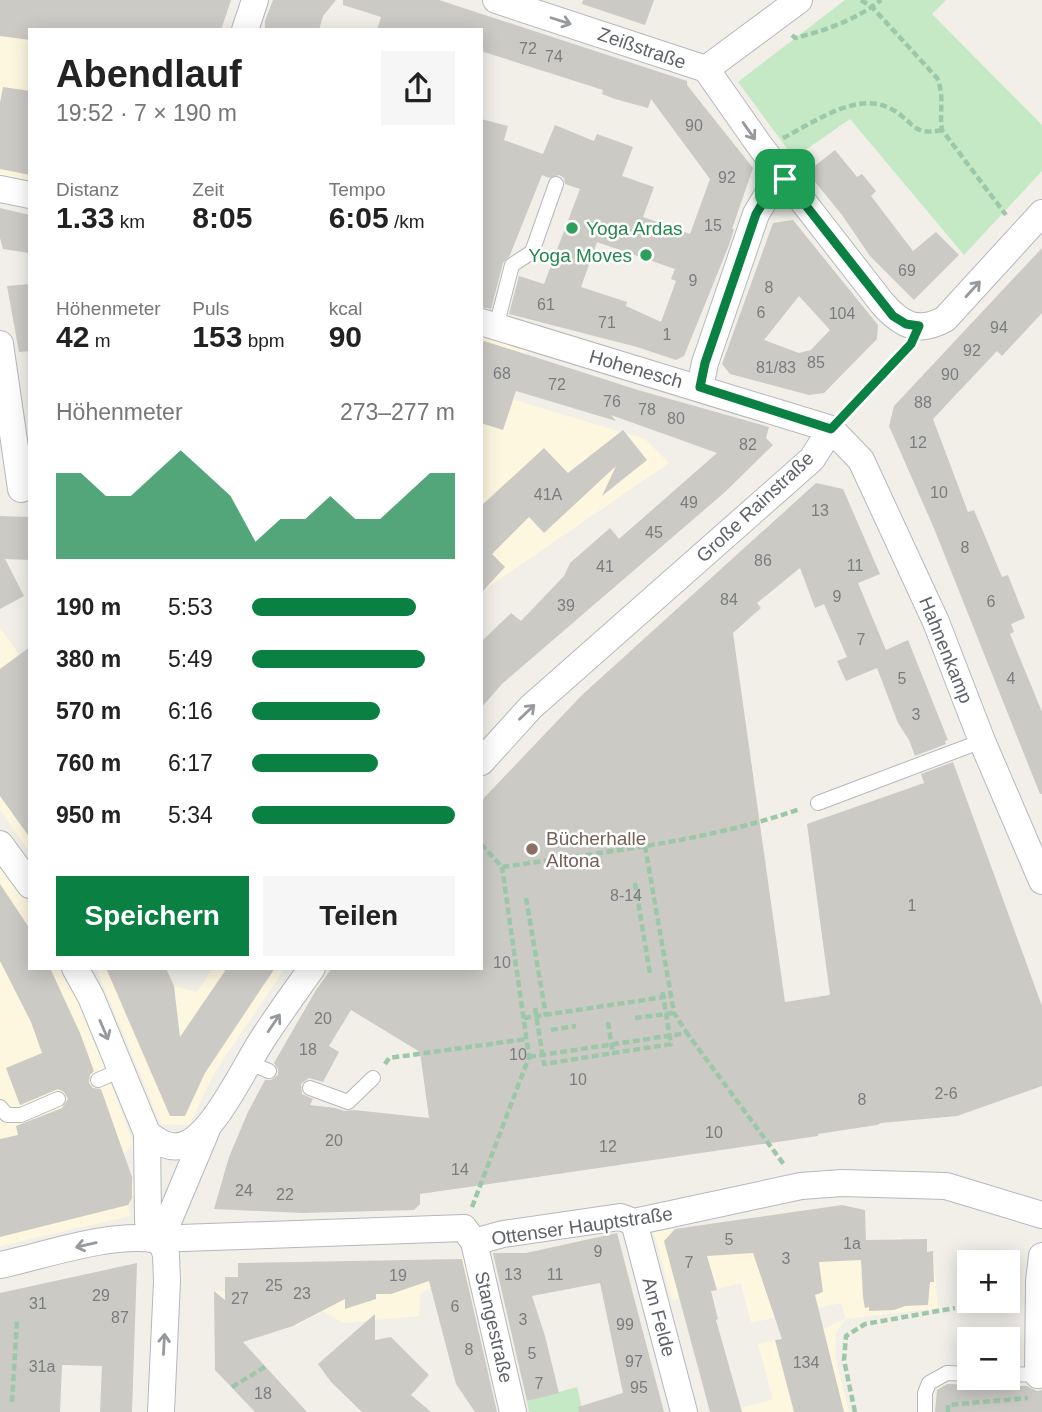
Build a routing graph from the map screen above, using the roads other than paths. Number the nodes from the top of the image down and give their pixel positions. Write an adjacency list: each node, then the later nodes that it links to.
1 (255, 0): 4 (street)
2 (496, 0): 5 (street, Zeißstraße, one-way to 5)
3 (799, 0): 5 (street)
4 (246, 28)
5 (706, 69): 6 (street, Zeißstraße, one-way to 6)
6 (785, 179): 10 (street, Zeißstraße, one-way to 10); 13 (street)
7 (556, 184): 11 (lane)
8 (0, 189): 9 (street)
9 (28, 195)
10 (1034, 223)
11 (489, 324): 13 (street, Hohenesch)
12 (0, 344): 15 (street)
13 (700, 387): 14 (street, Hohenesch)
14 (831, 429): 16 (street, Hahnenkamp); 17 (street, Große Rainstraße, one-way to 14)
15 (17, 491)
16 (982, 741): 18 (lane); 20 (street, Hahnenkamp)
17 (483, 760)
18 (818, 803)
19 (0, 844): 21 (street)
20 (1039, 865)
21 (28, 882)
22 (76, 970): 29 (street, one-way to 29)
23 (311, 970): 28 (street, one-way to 23)
24 (373, 1078): 25 (lane)
25 (310, 1088)
26 (58, 1099): 27 (lane)
27 (0, 1107)
28 (208, 1127): 29 (street); 32 (street)
29 (147, 1133): 32 (street)
30 (1042, 1214): 31 (street, Ottenser Hauptstraße)
31 (634, 1222): 33 (street, Ottenser Hauptstraße); 40 (street, Am Felde)
32 (154, 1239): 33 (street, Ottenser Hauptstraße); 35 (street, Ottenser Hauptstraße, one-way to 35); 38 (street, one-way to 32)
33 (474, 1242): 39 (street, Stangestraße)
34 (1042, 1256): 37 (street)
35 (0, 1265)
36 (957, 1373): 41 (lane)
37 (1036, 1382)
38 (161, 1412)
39 (513, 1412)
40 (684, 1412)
41 (925, 1412)

